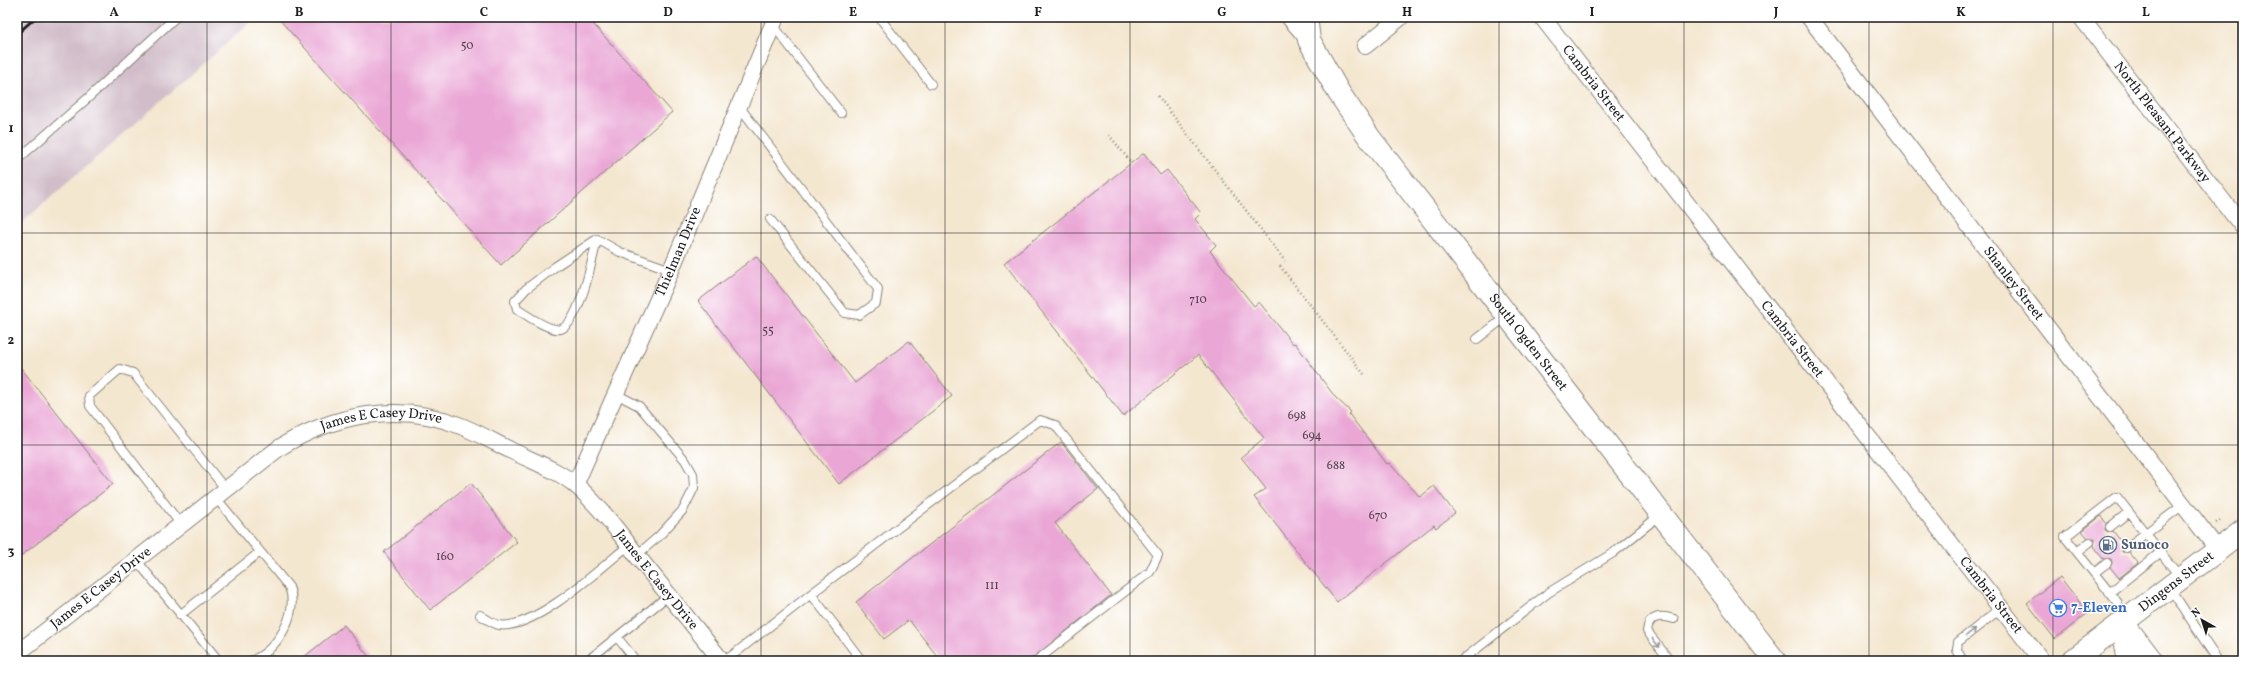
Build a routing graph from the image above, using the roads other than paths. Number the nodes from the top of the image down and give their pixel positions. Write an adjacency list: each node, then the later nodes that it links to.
1 (176, 17): 15 (lane)
2 (878, 17): 12 (lane)
3 (1289, 17): 10 (street, South Ogden Street)
4 (1306, 17): 10 (main road)
5 (1401, 17): 11 (street)
6 (1542, 17): 46 (street, Cambria Street)
7 (1809, 17): 25 (street, Shanley Street)
8 (2081, 17): 17 (street, North Pleasant Parkway)
9 (772, 20): 13 (street, Thielman Drive); 14 (lane)
10 (1309, 40): 20 (main road, South Ogden Street)
11 (1365, 46)
12 (930, 84)
13 (739, 106): 16 (lane); 19 (street, Thielman Drive)
14 (841, 113)
15 (17, 160)
16 (770, 219)
17 (2243, 227)
18 (597, 239): 18 (lane); 19 (lane)
19 (671, 270): 22 (street, Thielman Drive)
20 (1508, 315): 21 (lane); 27 (main road, South Ogden Street)
21 (1477, 339)
22 (616, 394): 23 (street, Thielman Drive); 34 (lane)
23 (575, 485): 24 (street, James E Casey Drive); 34 (street, James E Casey Drive)
24 (222, 495): 28 (street, James E Casey Drive); 28 (lane); 36 (lane)
25 (2183, 505): 31 (lane); 35 (street, Shanley Street)
26 (2129, 512): 29 (lane); 31 (lane); 37 (lane)
27 (1662, 513): 61 (lane); 63 (main road, South Ogden Street)
28 (182, 526): 39 (street, James E Casey Drive)
29 (2110, 527)
30 (2243, 531): 35 (main road, Dingens Street)
31 (2146, 534): 33 (lane); 38 (lane)
32 (2090, 542): 37 (lane)
33 (2126, 548)
34 (633, 550): 45 (street, James E Casey Drive); 48 (lane)
35 (2218, 550): 42 (main road, Dingens Street)
36 (260, 552): 47 (lane); 54 (lane)
37 (2077, 552): 41 (lane)
38 (2161, 552): 42 (lane); 43 (lane)
39 (137, 561): 47 (lane); 52 (street, James E Casey Drive)
40 (2107, 563): 41 (lane)
41 (2094, 573): 43 (lane)
42 (2175, 583): 50 (main road, Dingens Street); 69 (lane)
43 (2109, 593): 50 (lane)
44 (810, 594): 58 (lane); 59 (lane); 60 (lane)
45 (669, 595): 51 (lane); 57 (street, James E Casey Drive)
46 (2000, 609): 64 (lane, one-way to 46); 65 (street, Cambria Street)
47 (180, 615): 53 (lane)
48 (480, 615)
49 (1674, 619): 62 (lane, one-way to 62)
50 (2123, 624): 66 (main road, Dingens Street); 67 (main road); 68 (main road)
51 (617, 637): 55 (lane); 56 (lane)
52 (18, 654)
53 (219, 661)
54 (250, 661)
55 (587, 661)
56 (636, 661)
57 (722, 661)
58 (725, 661)
59 (862, 661)
60 (1036, 661)
61 (1461, 661)
62 (1670, 661)
63 (1775, 661)
64 (1963, 661)
65 (2042, 661)
66 (2072, 661)
67 (2131, 661)
68 (2152, 661)
69 (2218, 661)

